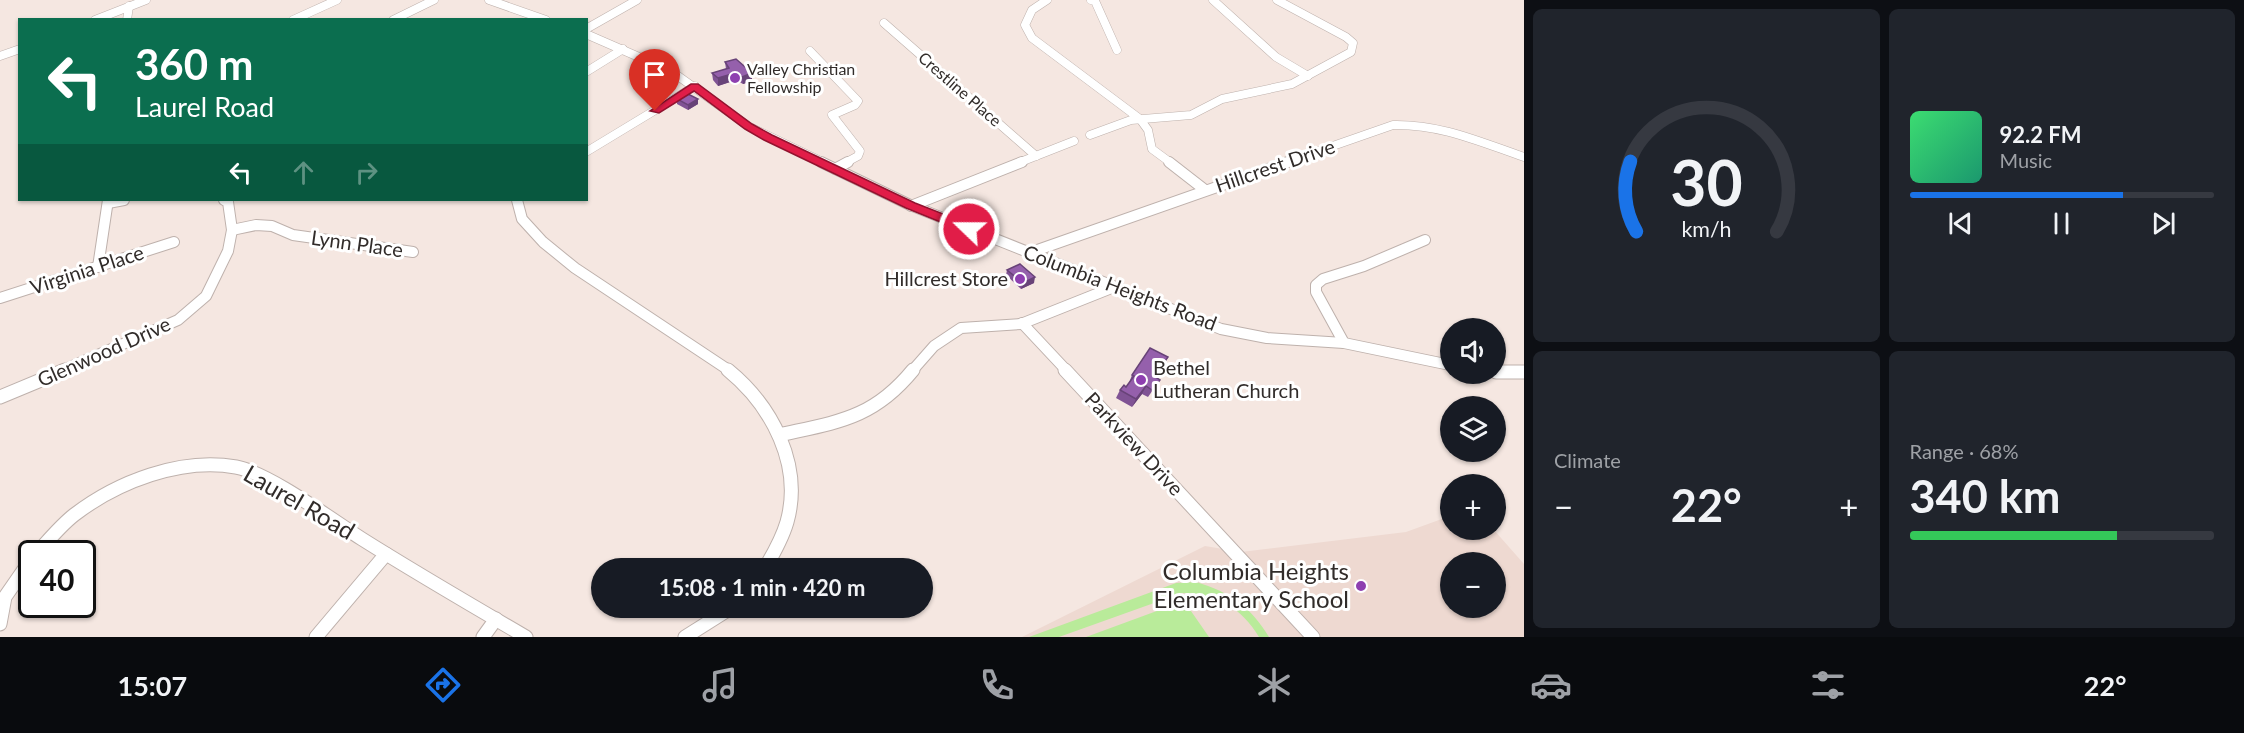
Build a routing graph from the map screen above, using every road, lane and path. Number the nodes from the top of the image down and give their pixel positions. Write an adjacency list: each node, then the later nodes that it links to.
1 (146, 0): 10 (street)
2 (337, 0): 13 (street)
3 (434, 0): 14 (street)
4 (489, 0): 15 (street)
5 (637, 0): 17 (street)
6 (1047, 0): 27 (street)
7 (1091, 0): 21 (street)
8 (1213, 0): 25 (street)
9 (1277, 0): 25 (street)
10 (129, 6): 11 (street); 12 (street)
11 (100, 18)
12 (128, 18)
13 (298, 18)
14 (397, 18)
15 (540, 18)
16 (884, 23): 31 (street, Crestline Place)
17 (588, 31)
18 (588, 33): 20 (street, Columbia Heights Road)
19 (18, 50): 23 (street)
20 (623, 50): 24 (street); 26 (street, Columbia Heights Road)
21 (1117, 50)
22 (810, 51): 33 (street)
23 (0, 56)
24 (588, 71)
25 (1308, 76): 27 (street)
26 (695, 86): 30 (street); 33 (street, Columbia Heights Road)
27 (1140, 119): 28 (street); 34 (street)
28 (1090, 135)
29 (1074, 141): 31 (street)
30 (588, 151)
31 (1036, 156): 38 (street)
32 (1524, 157): 34 (street, Hillcrest Drive)
33 (835, 169): 38 (street, Columbia Heights Road)
34 (1205, 190): 43 (street, Hillcrest Drive)
35 (108, 201): 44 (street)
36 (226, 201): 39 (street, Glenwood Drive)
37 (517, 201): 53 (street)
38 (911, 206): 43 (street, Columbia Heights Road)
39 (232, 230): 42 (street, Lynn Place); 52 (street, Glenwood Drive)
40 (1425, 240): 48 (street)
41 (174, 242): 44 (street, Virginia Place)
42 (413, 252)
43 (1029, 253): 45 (street, Columbia Heights Road)
44 (98, 267): 46 (street, Virginia Place)
45 (1114, 287): 47 (street); 48 (street, Columbia Heights Road)
46 (0, 298)
47 (1022, 323): 53 (street); 65 (street, Parkview Drive)
48 (1344, 343): 49 (street, Columbia Heights Road)
49 (1440, 363)
50 (1506, 372): 51 (street)
51 (1524, 372)
52 (0, 397)
53 (779, 435): 56 (street)
54 (50, 540): 55 (street, Laurel Road)
55 (386, 554): 59 (street, Laurel Road); 61 (street)
56 (770, 558)
57 (18, 578): 60 (street)
58 (715, 618): 64 (street)
59 (496, 619): 62 (street); 63 (street, Laurel Road)
60 (0, 624)
61 (316, 637)
62 (483, 637)
63 (526, 637)
64 (685, 637)
65 (1313, 637)

